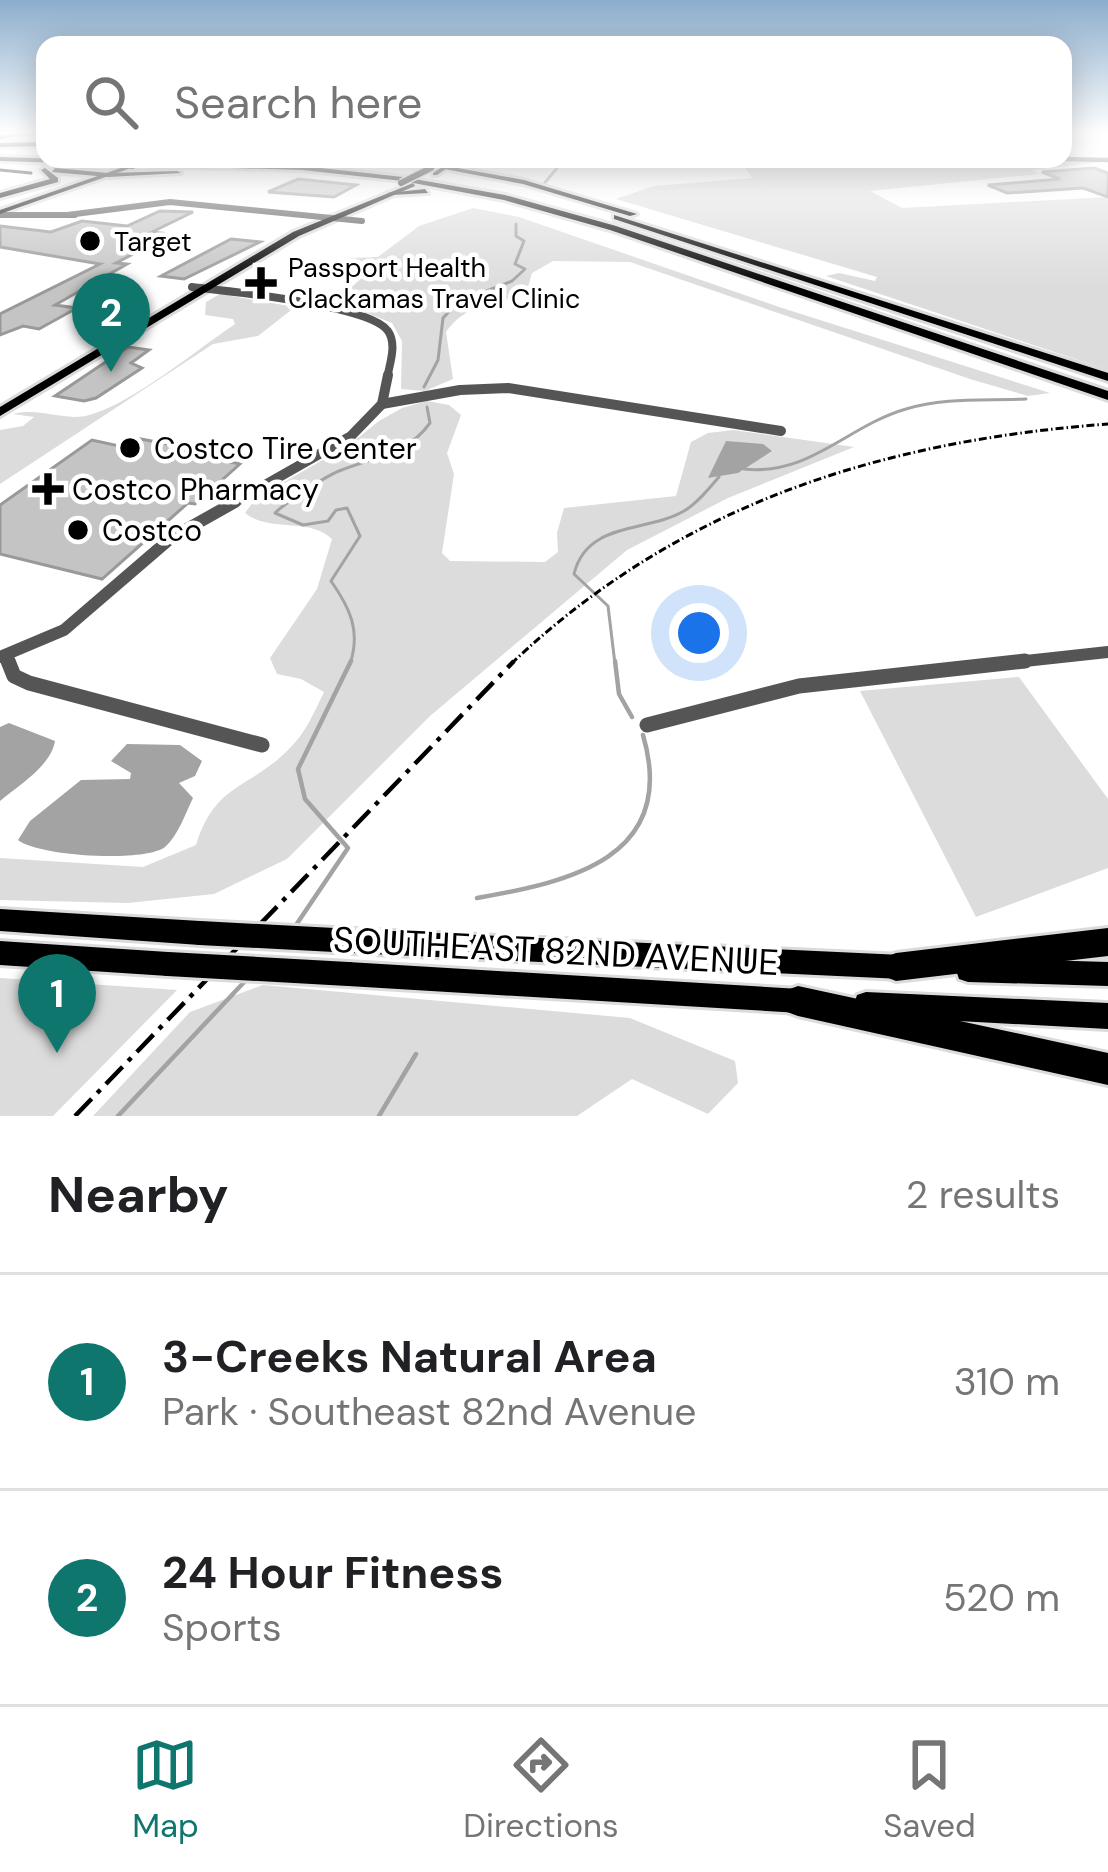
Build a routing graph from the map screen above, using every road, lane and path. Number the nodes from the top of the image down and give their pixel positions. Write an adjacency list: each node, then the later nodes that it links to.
1 (41, 184): 10 (highway)
2 (57, 184): 11 (main road)
3 (73, 184): 11 (main road)
4 (393, 184): 8 (highway)
5 (395, 184): 8 (highway)
6 (484, 184): 15 (highway)
7 (531, 184): 15 (highway)
8 (402, 185): 9 (highway); 9 (highway); 12 (main road); 14 (highway)
9 (430, 190): 14 (highway)
10 (0, 196)
11 (0, 211): 12 (street)
12 (326, 217): 13 (street); 16 (main road)
13 (362, 221)
14 (683, 252): 18 (highway)
15 (800, 276): 17 (highway)
16 (198, 288): 19 (main road); 20 (street); 21 (main road)
17 (1108, 377)
18 (1108, 396)
19 (0, 402)
20 (382, 404): 22 (street); 24 (street)
21 (0, 412)
22 (781, 431)
23 (1108, 652): 25 (street)
24 (3, 656): 26 (street)
25 (646, 725)
26 (262, 745)
27 (0, 920): 30 (main road, SOUTHEAST 82ND AVENUE, bridge)
28 (1108, 942): 30 (highway)
29 (0, 953): 32 (main road, SOUTHEAST 82ND AVENUE, bridge)
30 (896, 967): 31 (main road, SOUTHEAST 82ND AVENUE)
31 (1108, 974)
32 (798, 1001): 33 (main road, SOUTHEAST 82ND AVENUE); 34 (highway)
33 (1108, 1016)
34 (1108, 1069)

